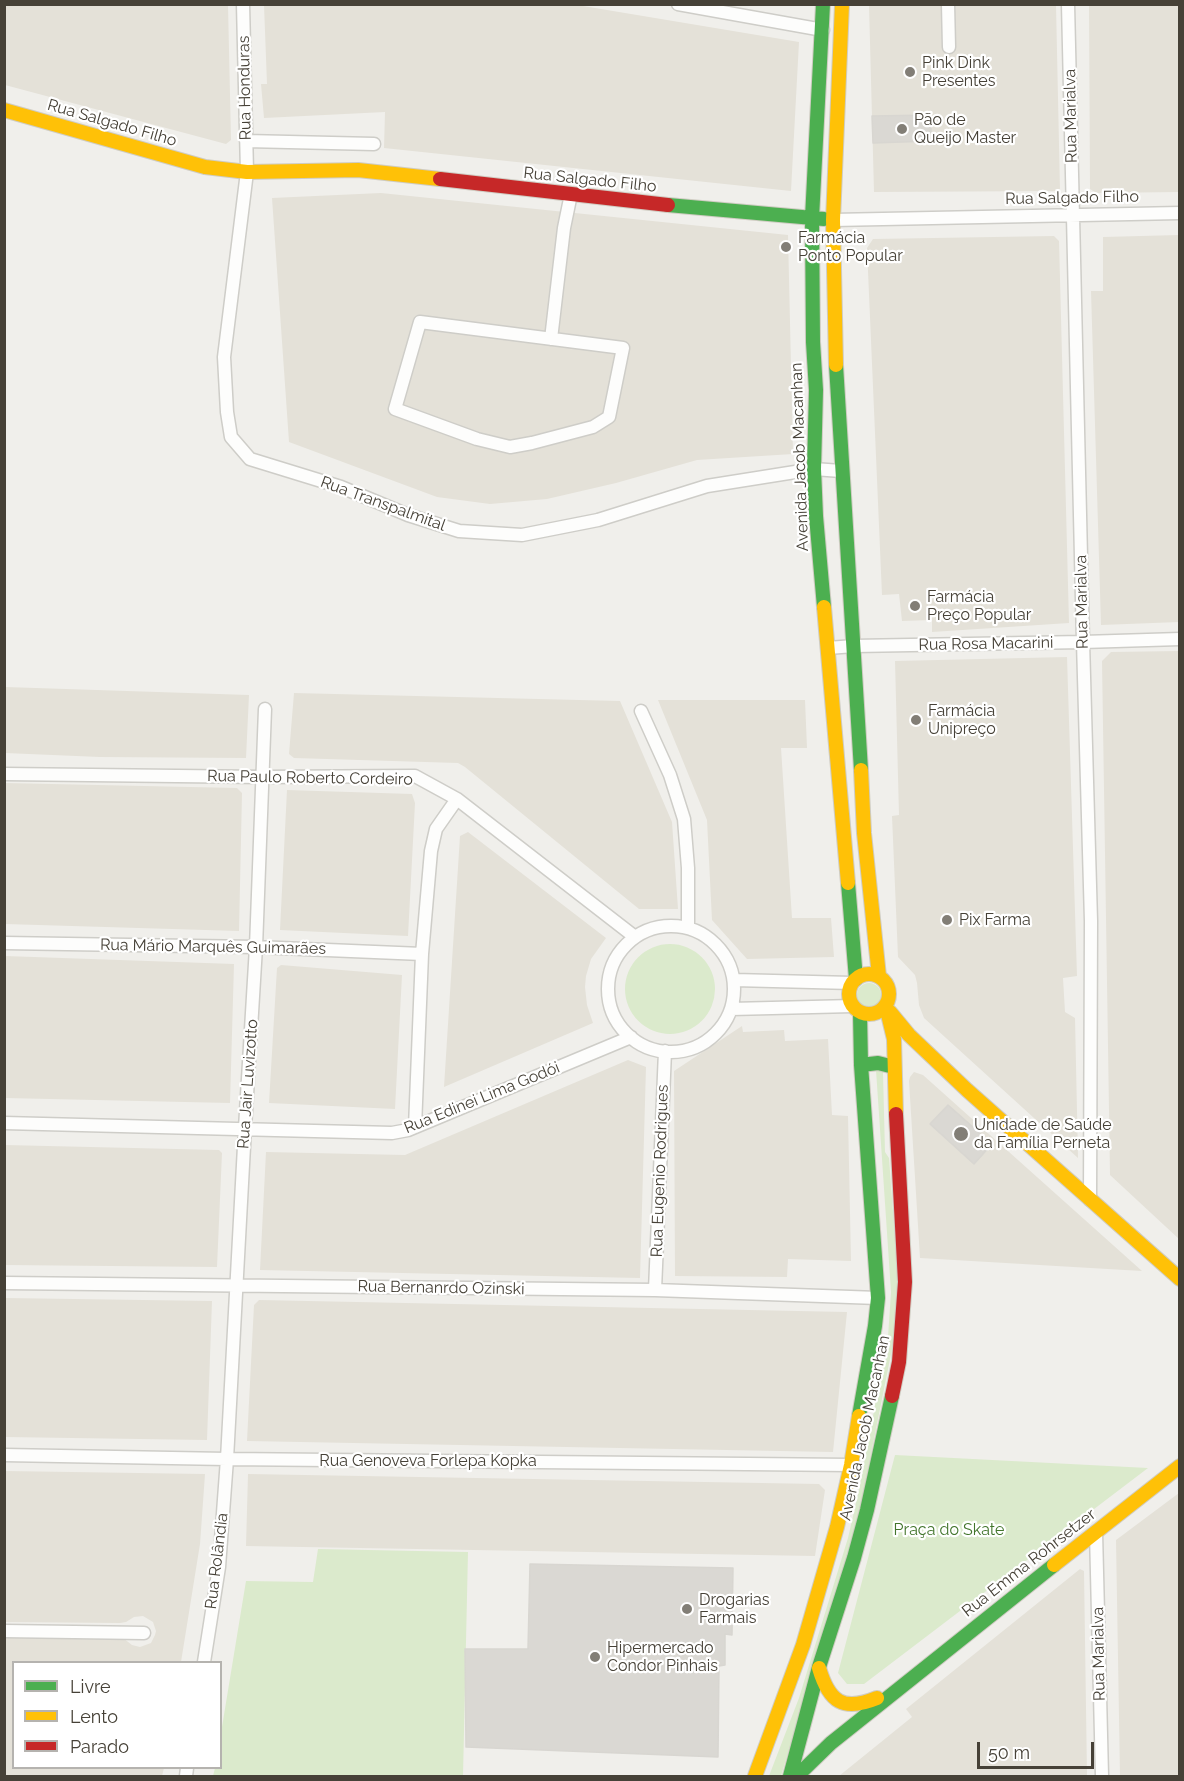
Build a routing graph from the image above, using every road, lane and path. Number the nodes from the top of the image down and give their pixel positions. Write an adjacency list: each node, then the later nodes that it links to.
1 (243, 4): 10 (street, Rua Honduras)
2 (678, 4): 7 (street)
3 (823, 4): 7 (main road, Avenida Jacob Macanhan)
4 (842, 4): 17 (main road)
5 (948, 4): 8 (street)
6 (1068, 4): 15 (street, Rua Marialva)
7 (823, 30): 16 (main road, Avenida Jacob Macanhan)
8 (949, 47)
9 (4, 110): 12 (main road, Rua Salgado Filho)
10 (246, 141): 11 (street); 12 (street, Rua Honduras)
11 (374, 144)
12 (247, 172): 13 (main road, Rua Salgado Filho); 19 (street, Rua Transpalmital)
13 (571, 194): 16 (main road, Rua Salgado Filho); 18 (street)
14 (1179, 213): 15 (street, Rua Salgado Filho)
15 (1073, 214): 17 (street, Rua Salgado Filho); 22 (street, Rua Marialva)
16 (812, 218): 17 (main road, Rua Salgado Filho); 19 (main road, Avenida Jacob Macanhan)
17 (833, 220): 20 (main road)
18 (551, 339): 18 (street)
19 (814, 469): 20 (street, Rua Transpalmital); 24 (main road, Avenida Jacob Macanhan)
20 (841, 471): 23 (main road)
21 (1179, 639): 22 (street, Rua Rosa Macarini)
22 (1083, 642): 23 (street, Rua Rosa Macarini); 48 (street, Rua Marialva)
23 (854, 646): 24 (street, Rua Rosa Macarini); 35 (main road)
24 (828, 648): 37 (main road, Avenida Jacob Macanhan)
25 (265, 709): 28 (street, Rua Jair Luvizotto)
26 (641, 711): 30 (street)
27 (4, 774): 28 (street, Rua Paulo Roberto Cordeiro)
28 (263, 777): 29 (street, Rua Paulo Roberto Cordeiro); 33 (street, Rua Jair Luvizotto)
29 (457, 799): 31 (street, Rua Paulo Roberto Cordeiro); 34 (street)
30 (688, 928): 31 (street); 36 (street)
31 (635, 937): 41 (street)
32 (4, 943): 33 (street, Rua Mário Marquês Guimarães)
33 (256, 947): 34 (street, Rua Mário Marquês Guimarães); 47 (street, Rua Jair Luvizotto)
34 (422, 954): 46 (street)
35 (879, 976): 37 (main road); 38 (main road)
36 (734, 980): 37 (street); 39 (street)
37 (854, 981): 40 (main road)
38 (886, 1006): 40 (main road); 44 (main road, Avenida Jacob Macanhan); 48 (main road)
39 (731, 1009): 40 (street); 42 (street)
40 (856, 1009): 43 (main road, Avenida Jacob Macanhan)
41 (631, 1037): 42 (street); 46 (street, Rua Edinei Lima Godói)
42 (664, 1051): 52 (street, Rua Eugenio Rodrigues)
43 (861, 1065): 44 (main road); 53 (main road, Avenida Jacob Macanhan)
44 (894, 1066): 62 (main road, Avenida Jacob Macanhan)
45 (4, 1124): 47 (street, Rua Edinei Lima Godói)
46 (415, 1127): 47 (street, Rua Edinei Lima Godói)
47 (245, 1128): 51 (street, Rua Jair Luvizotto)
48 (1090, 1200): 49 (main road)
49 (1179, 1279)
50 (4, 1282): 51 (street, Rua Bernanrdo Ozinski)
51 (236, 1286): 52 (street, Rua Bernanrdo Ozinski); 55 (street, Rua Jair Luvizotto)
52 (655, 1290): 53 (street, Rua Bernanrdo Ozinski)
53 (878, 1298): 56 (main road, Avenida Jacob Macanhan)
54 (4, 1455): 55 (street, Rua Genoveva Forlepa Kopka)
55 (227, 1460): 56 (street, Rua Genoveva Forlepa Kopka); 61 (street, Rua Rolândia)
56 (851, 1465): 64 (main road, Avenida Jacob Macanhan)
57 (1179, 1466): 58 (main road, Rua Emma Rohrsetzer)
58 (1096, 1532): 63 (main road, Rua Emma Rohrsetzer); 67 (street, Rua Marialva)
59 (4, 1630): 60 (street)
60 (144, 1633)
61 (204, 1661)
62 (819, 1667): 63 (main road, Rua Emma Rohrsetzer); 65 (main road, Avenida Jacob Macanhan)
63 (900, 1687): 66 (main road, Rua Emma Rohrsetzer)
64 (755, 1776)
65 (790, 1776)
66 (797, 1776)
67 (1102, 1776)

